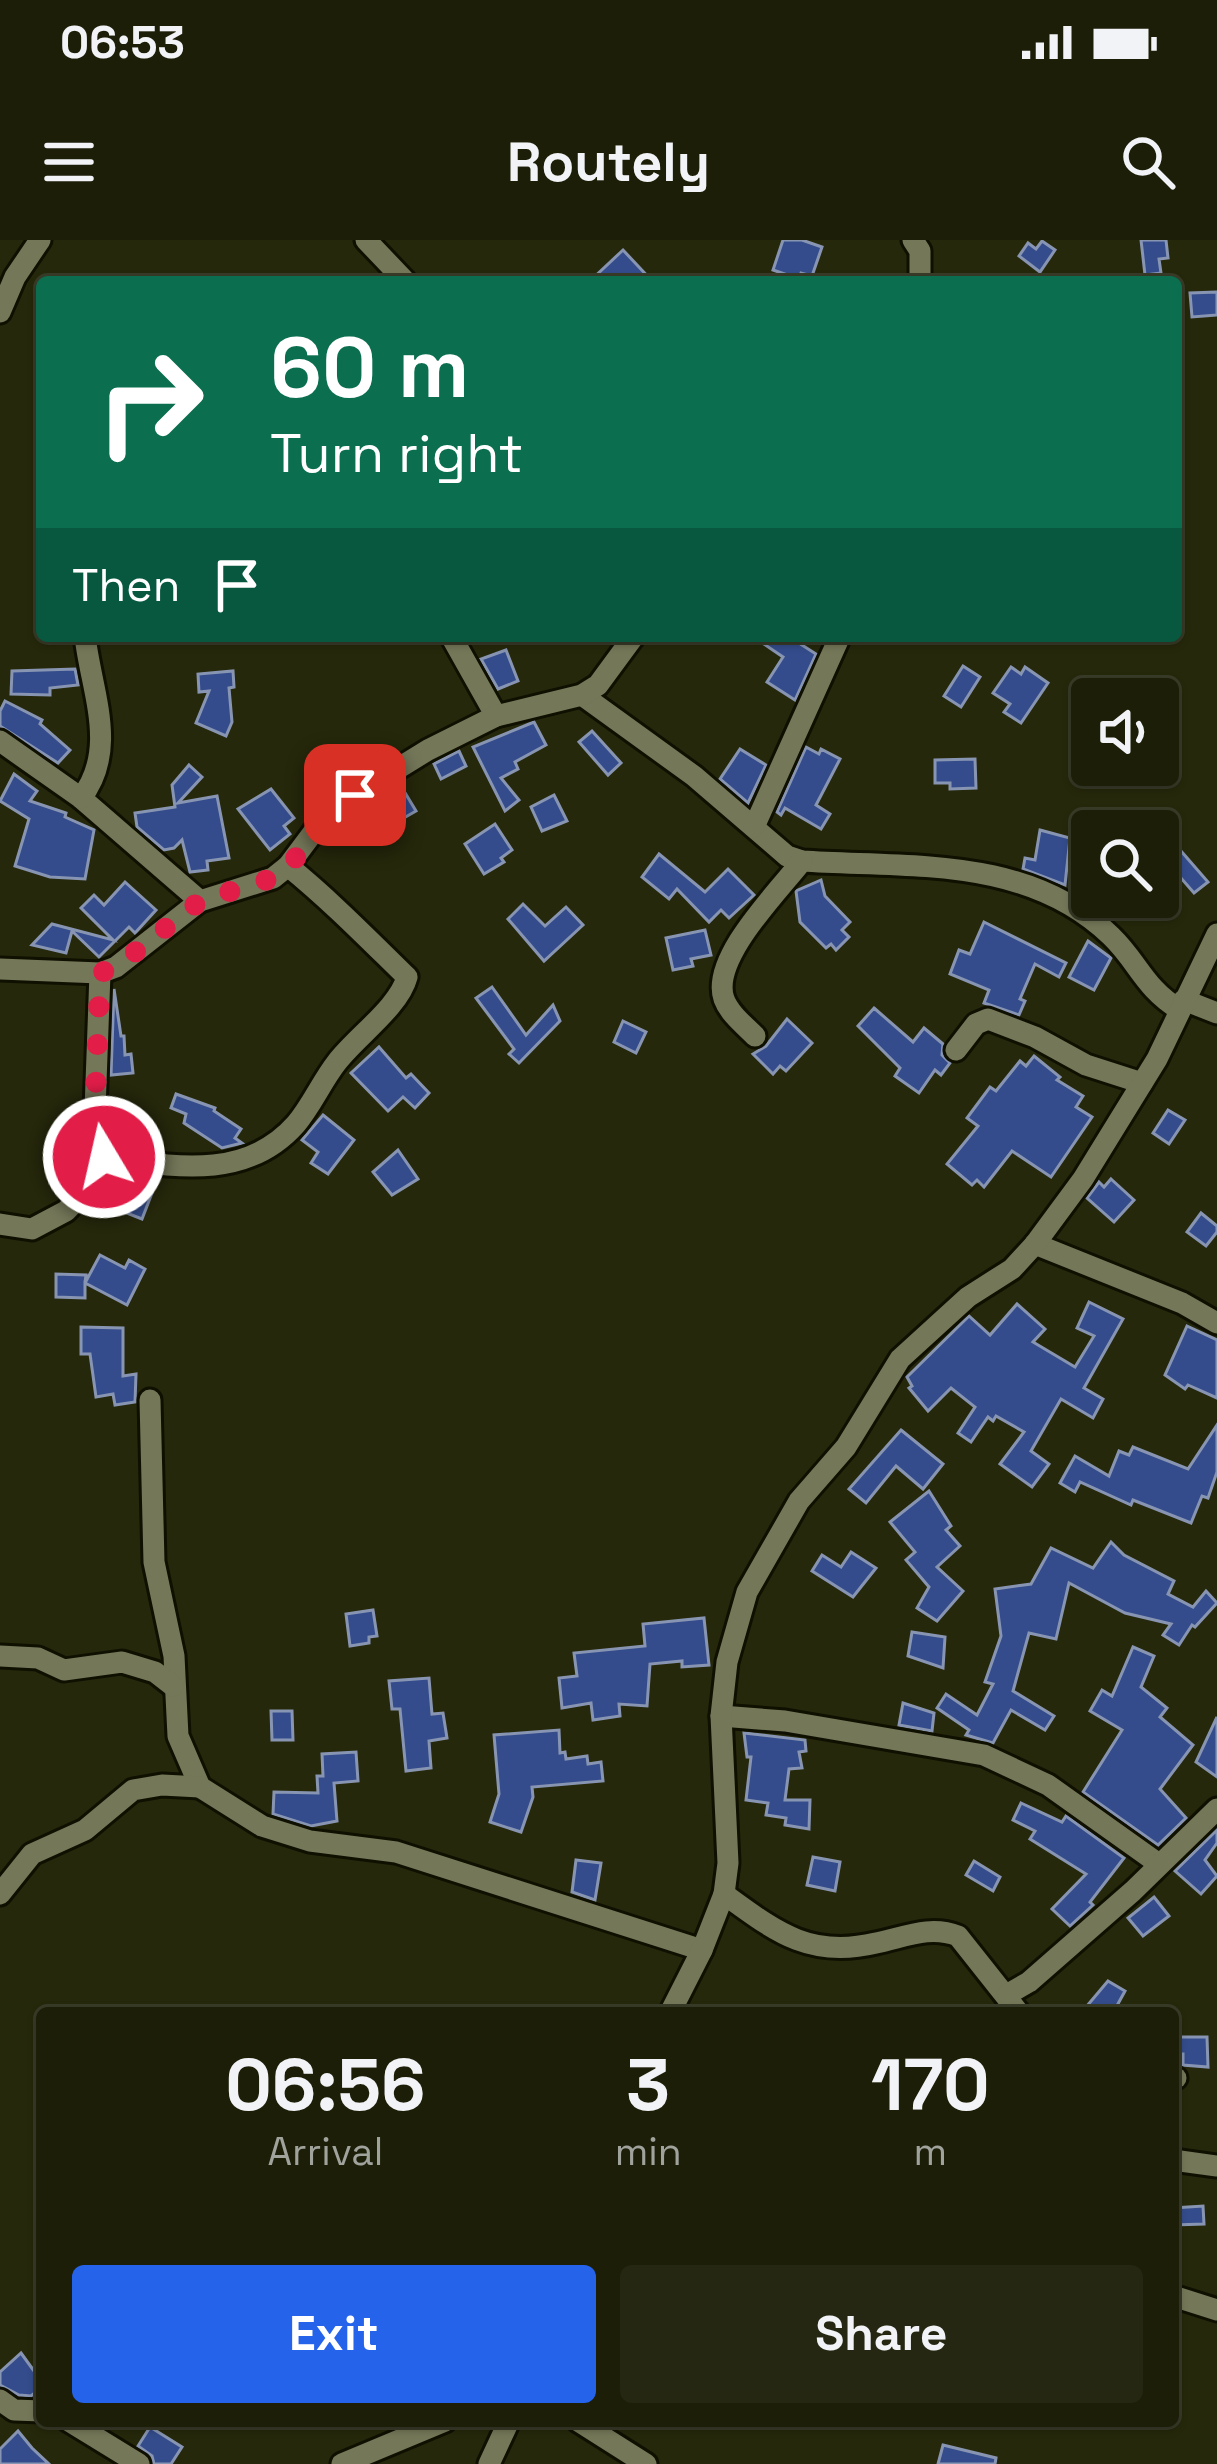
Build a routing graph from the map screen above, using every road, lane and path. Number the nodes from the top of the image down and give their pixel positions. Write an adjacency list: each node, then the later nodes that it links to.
1 (40, 240): 6 (street)
2 (366, 240): 4 (street)
3 (921, 244): 5 (street)
4 (400, 276)
5 (920, 276)
6 (0, 312)
7 (87, 642): 14 (street)
8 (454, 642): 12 (street)
9 (630, 642): 11 (street)
10 (837, 642): 15 (street)
11 (582, 695): 12 (street); 15 (street)
12 (496, 716): 17 (street)
13 (0, 741): 14 (street)
14 (81, 798): 18 (street)
15 (754, 827): 16 (street)
16 (802, 861): 22 (street); 24 (street)
17 (288, 866): 18 (street); 27 (street)
18 (200, 901): 21 (street)
19 (1217, 934): 22 (street)
20 (0, 968): 21 (street)
21 (100, 973): 27 (street)
22 (1182, 1005): 23 (street); 26 (street)
23 (1217, 1013)
24 (754, 1036)
25 (956, 1050): 26 (street)
26 (1142, 1083): 29 (street)
27 (104, 1157): 28 (street)
28 (0, 1224)
29 (1035, 1244): 30 (street); 34 (street)
30 (1217, 1323)
31 (150, 1400): 33 (street)
32 (0, 1656): 33 (street)
33 (173, 1686): 35 (street)
34 (721, 1716): 37 (street); 39 (street)
35 (200, 1787): 38 (street); 40 (street)
36 (1217, 1809): 37 (street)
37 (1160, 1864): 41 (street)
38 (0, 1894)
39 (724, 1894): 40 (street); 41 (street)
40 (702, 1950): 42 (street)
41 (1014, 2004)
42 (673, 2007)
43 (1179, 2161): 44 (street)
44 (1217, 2166)
45 (1179, 2298): 46 (street)
46 (1217, 2310)
47 (0, 2401): 48 (street)
48 (36, 2411)
49 (79, 2427): 53 (street)
50 (431, 2427): 54 (street)
51 (506, 2427): 55 (street)
52 (587, 2427): 56 (street)
53 (139, 2464)
54 (342, 2464)
55 (489, 2464)
56 (646, 2464)

